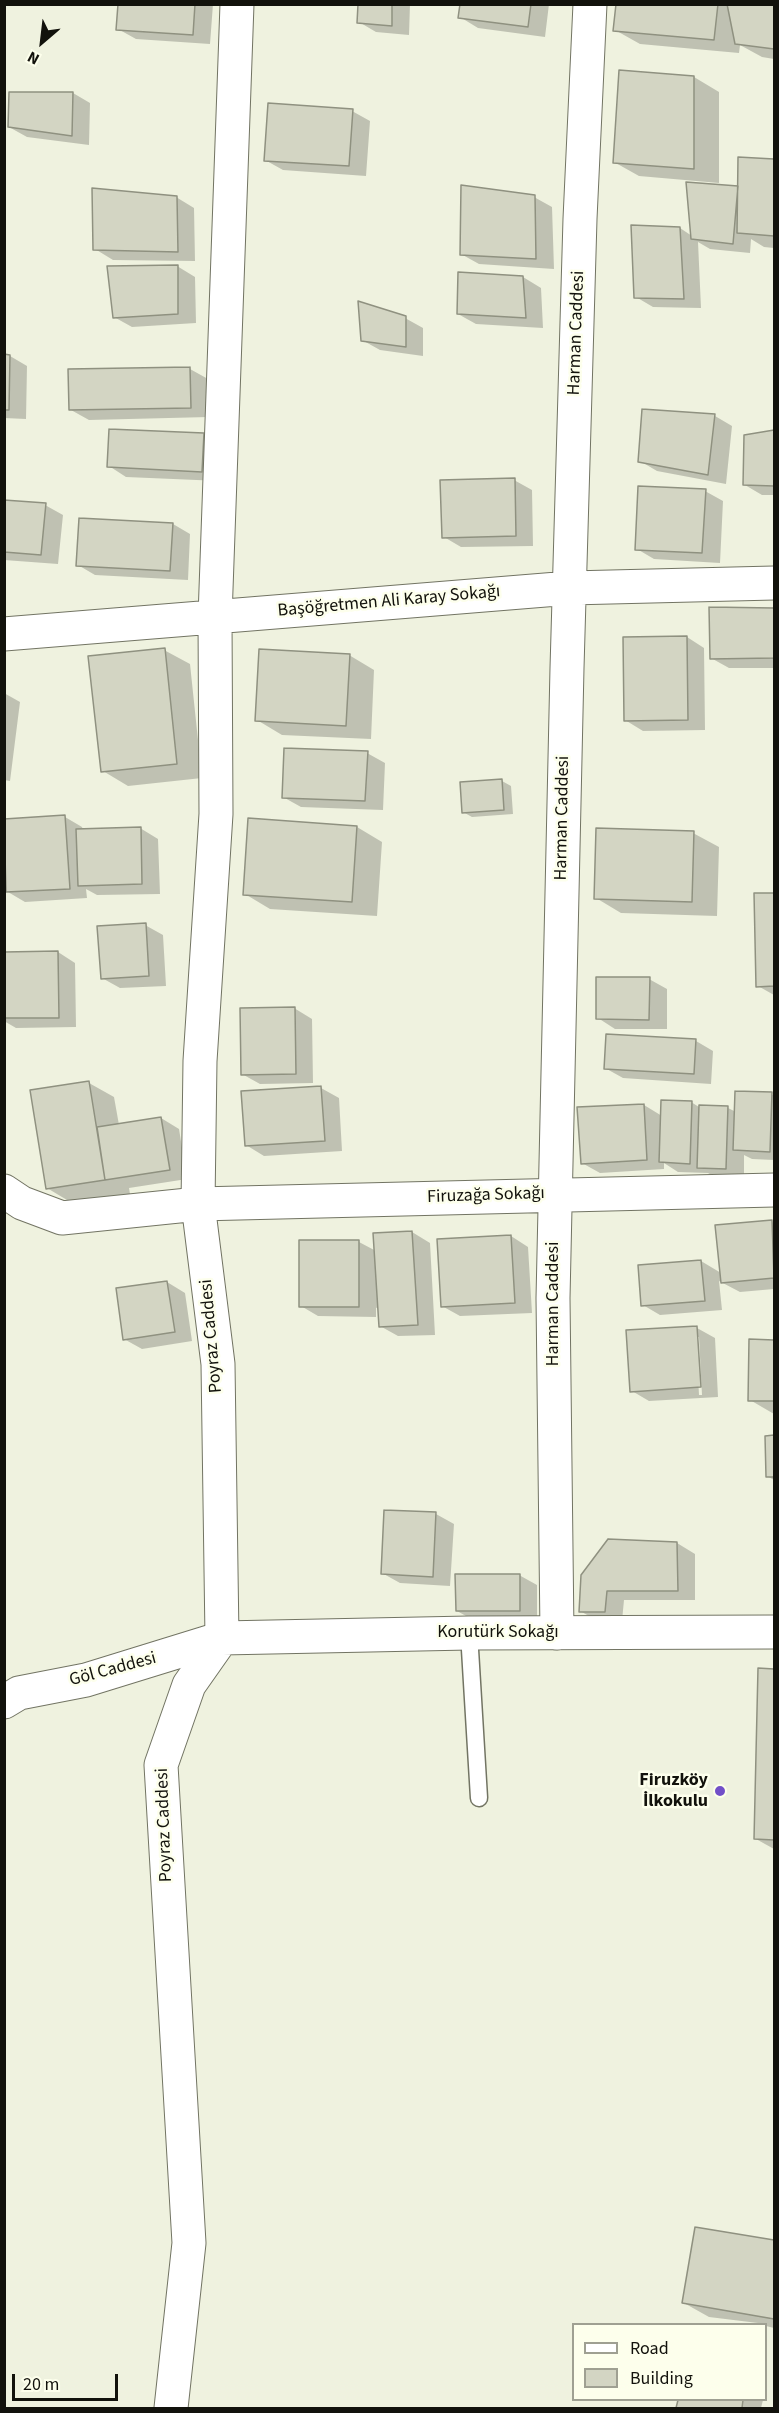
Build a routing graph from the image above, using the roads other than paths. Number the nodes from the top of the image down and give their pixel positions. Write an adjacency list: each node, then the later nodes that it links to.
1 (237, 4): 5 (street, Poyraz Caddesi)
2 (590, 4): 4 (street, Harman Caddesi)
3 (774, 583): 4 (street, Başöğretmen Ali Karay Sokağı)
4 (570, 588): 5 (street, Başöğretmen Ali Karay Sokağı); 9 (street, Harman Caddesi)
5 (215, 617): 6 (street, Başöğretmen Ali Karay Sokağı); 10 (street, Poyraz Caddesi)
6 (4, 634)
7 (774, 1190): 9 (street, Firuzağa Sokağı)
8 (4, 1191): 10 (street)
9 (555, 1194): 10 (street, Firuzağa Sokağı); 13 (street, Harman Caddesi)
10 (198, 1204): 14 (street, Poyraz Caddesi)
11 (774, 1632): 13 (street, Korutürk Sokağı)
12 (469, 1633): 13 (street, Korutürk Sokağı); 14 (street, Korutürk Sokağı); 16 (lane)
13 (557, 1633)
14 (222, 1638): 15 (street, Göl Caddesi); 17 (street, Poyraz Caddesi)
15 (4, 1702)
16 (479, 1798)
17 (171, 2409)

